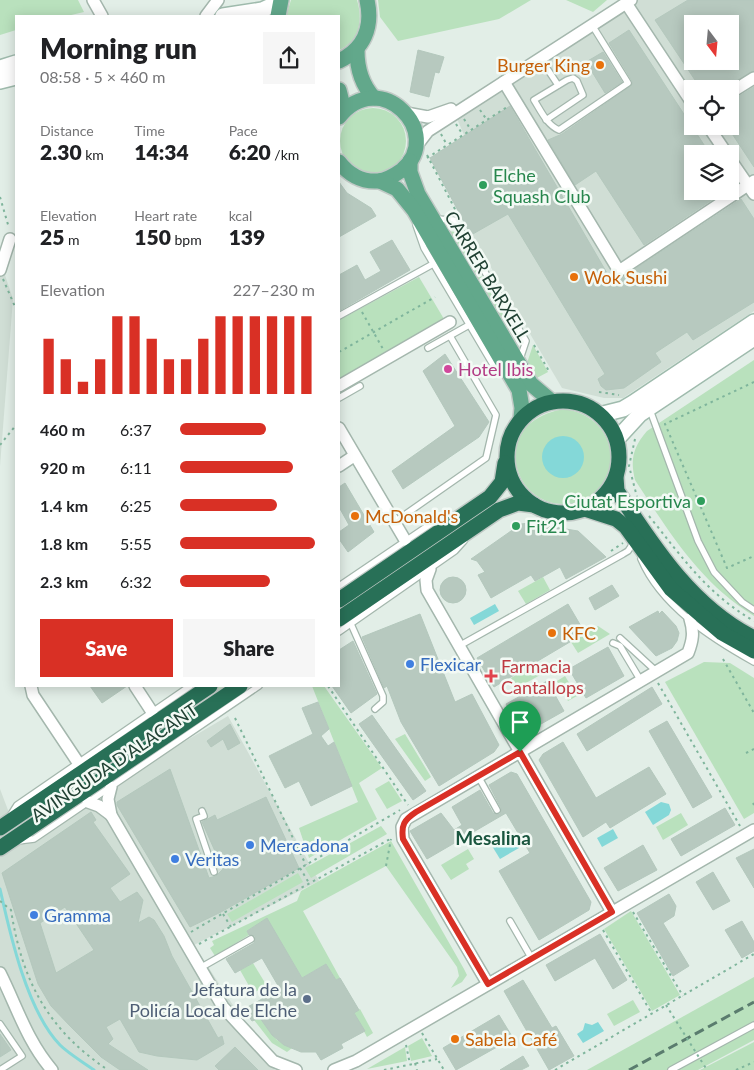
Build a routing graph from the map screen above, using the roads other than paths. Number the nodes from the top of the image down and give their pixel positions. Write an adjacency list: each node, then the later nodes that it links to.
1 (93, 0): 6 (street)
2 (218, 0): 7 (street)
3 (367, 0): 10 (main road)
4 (628, 2): 9 (street); 21 (street)
5 (280, 6): 8 (main road)
6 (101, 15)
7 (207, 15)
8 (230, 15)
9 (592, 25): 11 (street); 27 (lane)
10 (357, 50): 12 (main road); 23 (main road)
11 (540, 58): 18 (street); 19 (lane)
12 (340, 59)
13 (15, 63): 14 (main road)
14 (0, 68)
15 (15, 77): 17 (main road)
16 (754, 78): 20 (street)
17 (0, 81)
18 (504, 82): 25 (street); 28 (street); 33 (street)
19 (558, 86): 27 (lane); 27 (lane)
20 (739, 87)
21 (684, 90)
22 (340, 94): 24 (main road)
23 (374, 98): 25 (main road); 26 (main road)
24 (340, 111)
25 (406, 113): 28 (main road, CARRER BARXELL)
26 (340, 115)
27 (546, 120)
28 (416, 156): 32 (main road); 46 (main road, CARRER BARXELL)
29 (340, 164): 31 (main road)
30 (739, 170): 33 (street)
31 (346, 175): 32 (main road)
32 (380, 181): 34 (main road, CARRER BARXELL)
33 (752, 187)
34 (414, 210): 36 (lane); 46 (main road, CARRER BARXELL)
35 (10, 240): 37 (street)
36 (433, 264): 38 (lane); 41 (lane)
37 (0, 270)
38 (340, 315)
39 (450, 322): 48 (street)
40 (754, 322): 53 (main road)
41 (469, 325): 42 (lane); 46 (lane)
42 (450, 336): 45 (lane); 64 (lane)
43 (754, 338): 47 (main road)
44 (754, 346): 47 (lane)
45 (428, 348)
46 (514, 368): 51 (main road, CARRER BARXELL); 54 (main road, CARRER BARXELL)
47 (691, 380): 52 (main road)
48 (340, 385)
49 (360, 386): 50 (lane)
50 (340, 397)
51 (551, 401): 53 (highway); 54 (highway)
52 (649, 408): 56 (main road); 71 (lane)
53 (603, 414): 56 (highway)
54 (521, 418): 58 (highway)
55 (340, 430): 57 (street)
56 (617, 439): 60 (highway)
57 (354, 456): 59 (street); 64 (street)
58 (506, 459): 61 (highway); 63 (highway)
59 (340, 465)
60 (616, 477): 62 (highway); 75 (highway)
61 (534, 505): 62 (highway); 65 (highway)
62 (585, 509): 67 (highway)
63 (457, 519): 66 (lane); 70 (highway)
64 (393, 522): 66 (street)
65 (479, 522): 68 (lane); 73 (highway)
66 (405, 540): 69 (lane)
67 (634, 541): 72 (lane); 77 (lane); 78 (highway)
68 (430, 569): 73 (lane); 77 (street)
69 (340, 585)
70 (340, 599)
71 (754, 610)
72 (690, 619): 79 (lane); 80 (street)
73 (345, 621): 88 (lane)
74 (620, 638): 80 (lane)
75 (754, 638)
76 (613, 644): 81 (lane)
77 (459, 646): 90 (street)
78 (754, 651)
79 (754, 662)
80 (658, 677): 81 (street)
81 (640, 681): 90 (street)
82 (31, 687): 91 (street)
83 (135, 687): 89 (street)
84 (189, 687): 89 (lane, AVINGUDA D'ALACANT)
85 (209, 687): 98 (highway, AVINGUDA D'ALACANT)
86 (239, 687): 100 (highway, AVINGUDA D'ALACANT)
87 (258, 687): 93 (lane, AVINGUDA D'ALACANT)
88 (374, 709)
89 (152, 712): 91 (lane, AVINGUDA D'ALACANT)
90 (520, 752): 92 (street); 102 (street)
91 (79, 764): 98 (lane, AVINGUDA D'ALACANT)
92 (478, 776): 96 (lane); 108 (street)
93 (111, 787): 94 (lane, AVINGUDA D'ALACANT); 97 (street)
94 (88, 802): 97 (street); 100 (lane, AVINGUDA D'ALACANT)
95 (202, 810): 101 (lane)
96 (497, 810)
97 (111, 815): 106 (street)
98 (2, 826)
99 (754, 830): 102 (street)
100 (5, 845)
101 (214, 872)
102 (612, 912): 105 (street)
103 (510, 921): 105 (lane)
104 (251, 938): 106 (lane)
105 (532, 959): 108 (street)
106 (200, 968): 113 (street)
107 (0, 973): 112 (street)
108 (488, 984): 114 (street)
109 (0, 1024): 111 (lane)
110 (754, 1025): 115 (lane)
111 (0, 1070)
112 (52, 1070)
113 (296, 1070)
114 (334, 1070)
115 (671, 1070)

